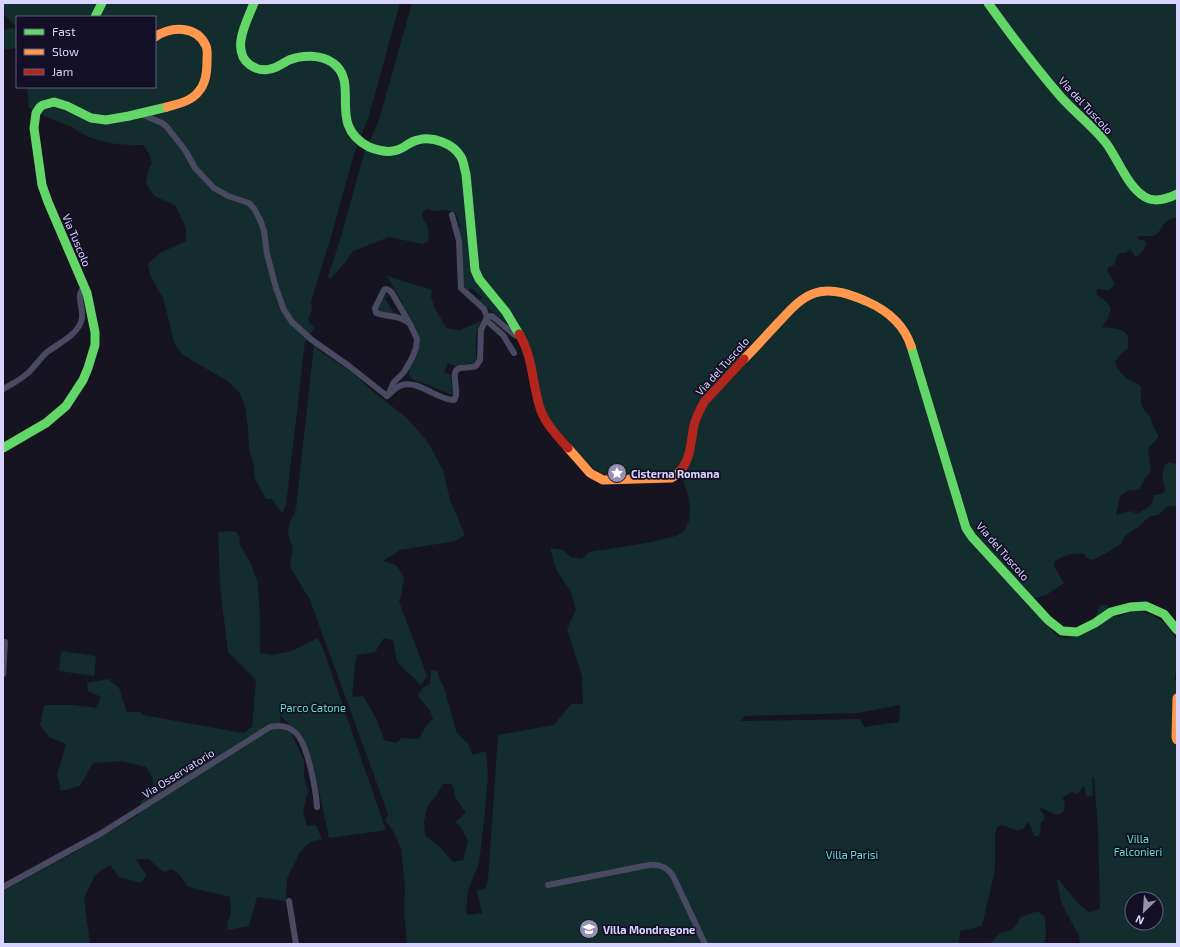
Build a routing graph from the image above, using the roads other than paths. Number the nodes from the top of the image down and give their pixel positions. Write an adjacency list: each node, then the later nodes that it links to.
1 (102, 3): 4 (street)
2 (254, 3): 12 (street, Via del Tuscolo)
3 (988, 3): 7 (street, Via del Tuscolo)
4 (96, 16)
5 (156, 36): 6 (street)
6 (139, 113): 9 (street, Via Tuscolo); 15 (street)
7 (1177, 194)
8 (452, 215): 10 (street)
9 (84, 287): 14 (street); 16 (street, Via Tuscolo)
10 (486, 318): 12 (street); 13 (street); 15 (street)
11 (410, 324): 11 (street); 15 (street)
12 (521, 336): 17 (street, Via del Tuscolo)
13 (514, 354)
14 (3, 389)
15 (387, 396)
16 (3, 448)
17 (1177, 630)
18 (4, 645): 19 (street)
19 (3, 674)
20 (1177, 698): 21 (street)
21 (1177, 740)
22 (318, 807): 24 (street, Via Osservatorio)
23 (548, 885): 27 (street)
24 (3, 887)
25 (289, 901): 26 (street)
26 (296, 944)
27 (705, 944)

